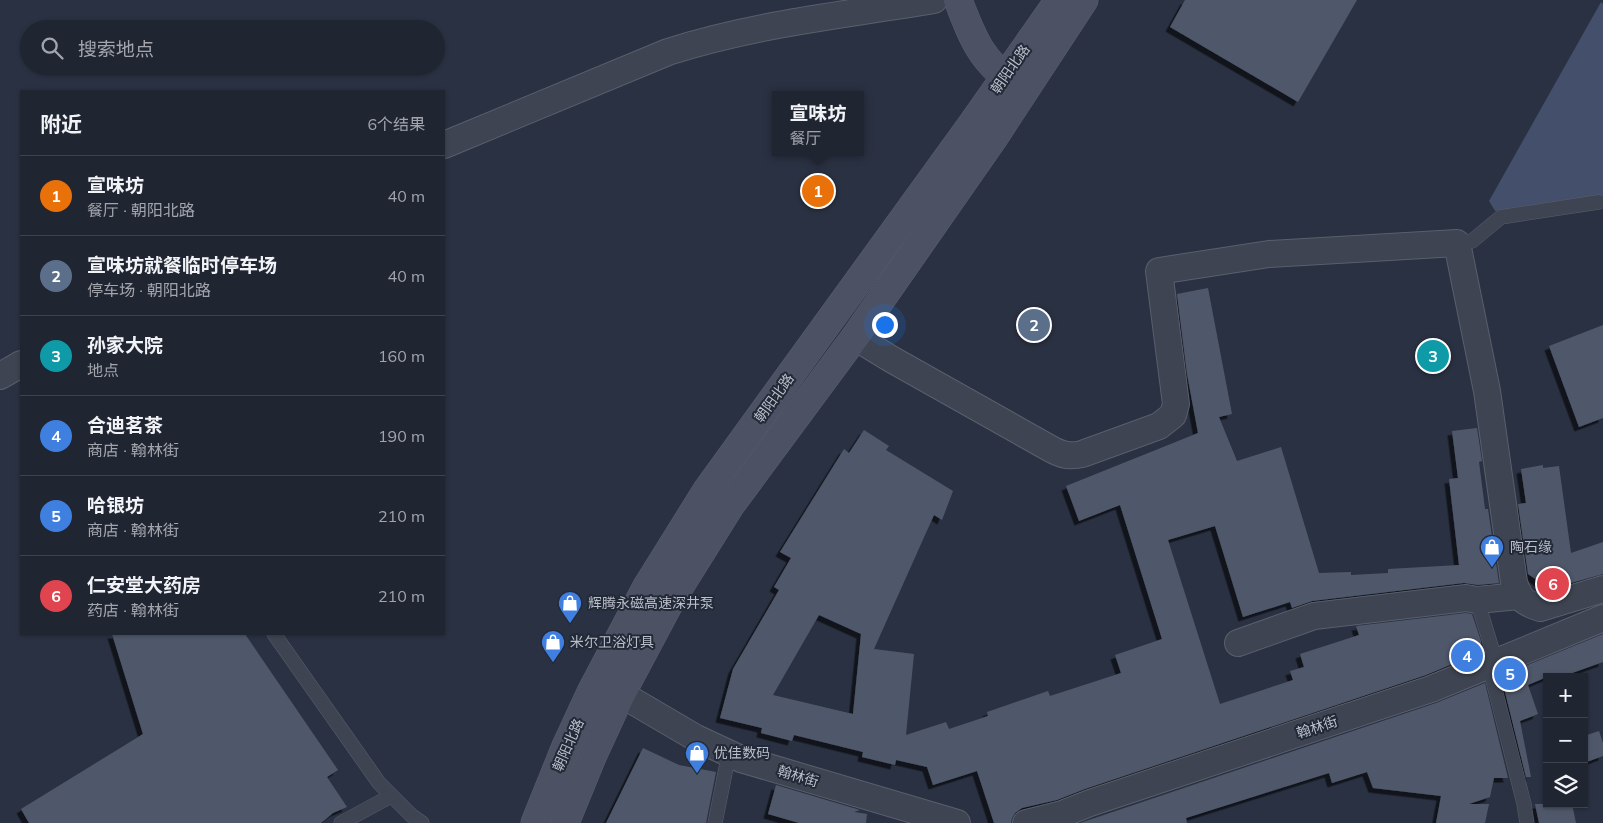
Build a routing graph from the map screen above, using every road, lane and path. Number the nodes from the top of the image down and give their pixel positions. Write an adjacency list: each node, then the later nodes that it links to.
1 (934, 0): 6 (street)
2 (958, 0): 5 (main road)
3 (1058, 0): 5 (main road, 朝阳北路)
4 (1084, 0): 5 (main road, 朝阳北路)
5 (1015, 84): 9 (main road, 朝阳北路); 24 (main road, 朝阳北路)
6 (445, 144)
7 (1599, 202): 8 (lane)
8 (1457, 243): 9 (street); 13 (street)
9 (855, 337): 19 (main road, 朝阳北路)
10 (20, 365): 11 (street)
11 (0, 376)
12 (1603, 589): 13 (street)
13 (1519, 596): 14 (street)
14 (1476, 600): 17 (street); 18 (lane)
15 (1603, 618): 18 (street, 翰林街)
16 (275, 635): 21 (lane)
17 (1238, 643)
18 (1493, 663): 28 (street, 翰林街); 29 (lane)
19 (621, 694): 20 (street, 翰林街); 25 (main road, 朝阳北路)
20 (729, 753): 26 (lane); 27 (street, 翰林街)
21 (391, 796): 22 (lane); 23 (lane)
22 (341, 823)
23 (422, 823)
24 (535, 823)
25 (565, 823)
26 (715, 823)
27 (957, 823)
28 (1026, 823)
29 (1527, 823)

